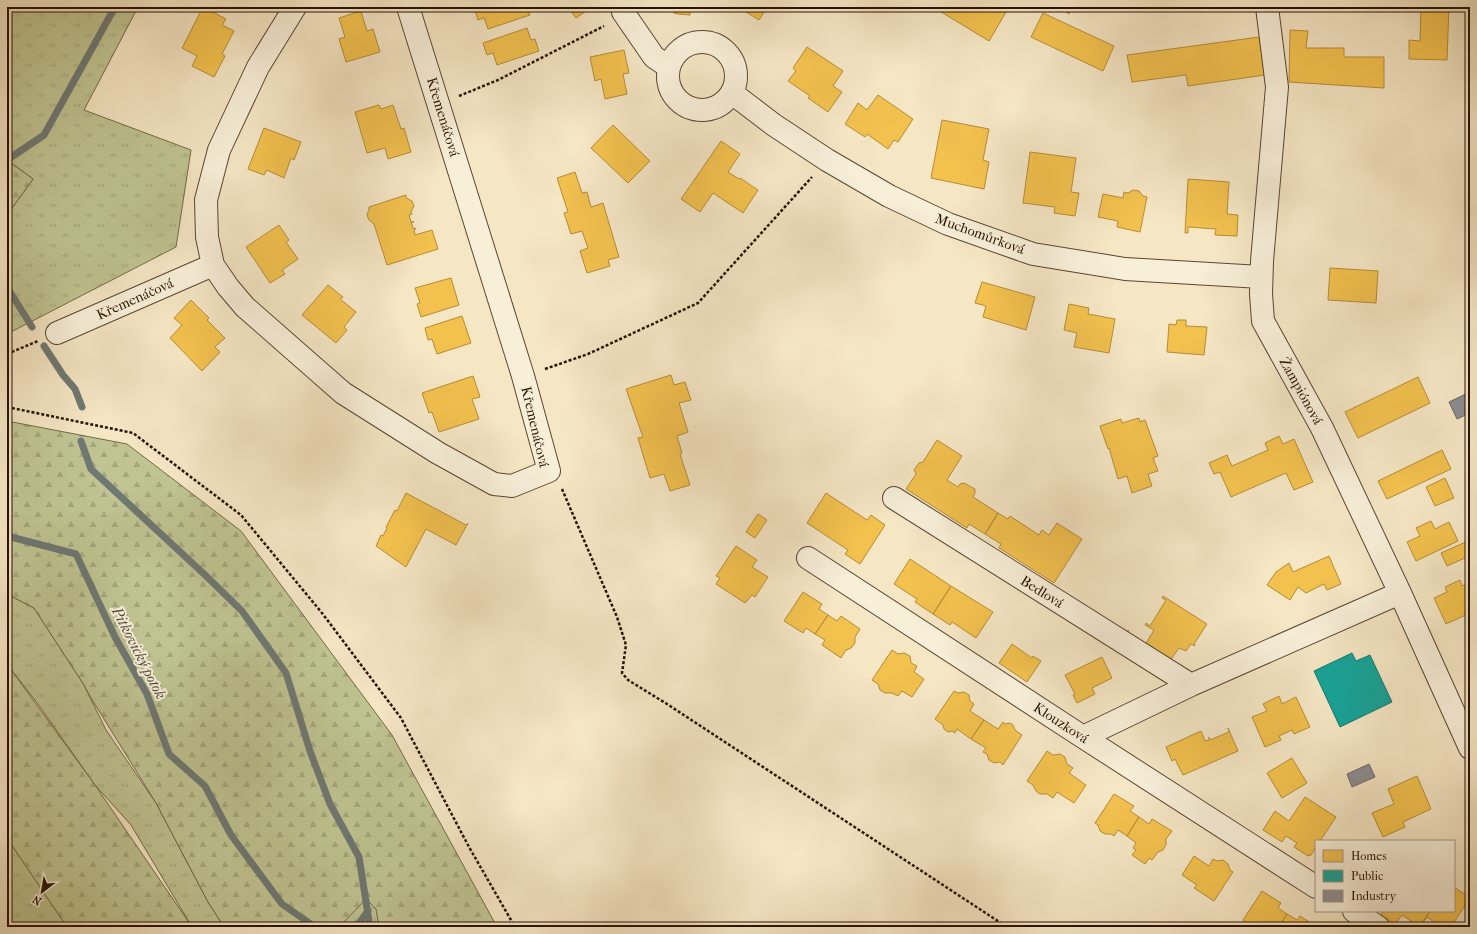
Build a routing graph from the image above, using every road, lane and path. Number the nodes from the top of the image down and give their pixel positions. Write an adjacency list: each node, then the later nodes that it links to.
1 (295, 7): 9 (street, Křemenáčová)
2 (408, 7): 7 (street, Křemenáčová)
3 (1267, 7): 10 (street, Žampiónová)
4 (624, 14): 5 (street); 7 (path)
5 (669, 67): 6 (street); 6 (street)
6 (732, 93): 8 (street, Muchomůrková)
7 (439, 104): 13 (street, Křemenáčová)
8 (827, 160): 10 (street, Muchomůrková); 13 (path)
9 (213, 265): 11 (street, Křemenáčová); 15 (street, Křemenáčová)
10 (1261, 277): 18 (street, Žampiónová)
11 (57, 333): 12 (path)
12 (7, 354)
13 (523, 376): 15 (street, Křemenáčová)
14 (7, 407): 24 (path)
15 (549, 471): 25 (path)
16 (894, 498): 19 (street, Bedlová)
17 (808, 558): 20 (street, Klouzková)
18 (1400, 594): 19 (street); 21 (street, Žampiónová)
19 (1191, 686): 20 (street)
20 (1082, 737): 22 (street, Klouzková)
21 (1470, 748)
22 (1315, 886)
23 (1356, 912): 26 (street)
24 (515, 927)
25 (1007, 927)
26 (1378, 927)

